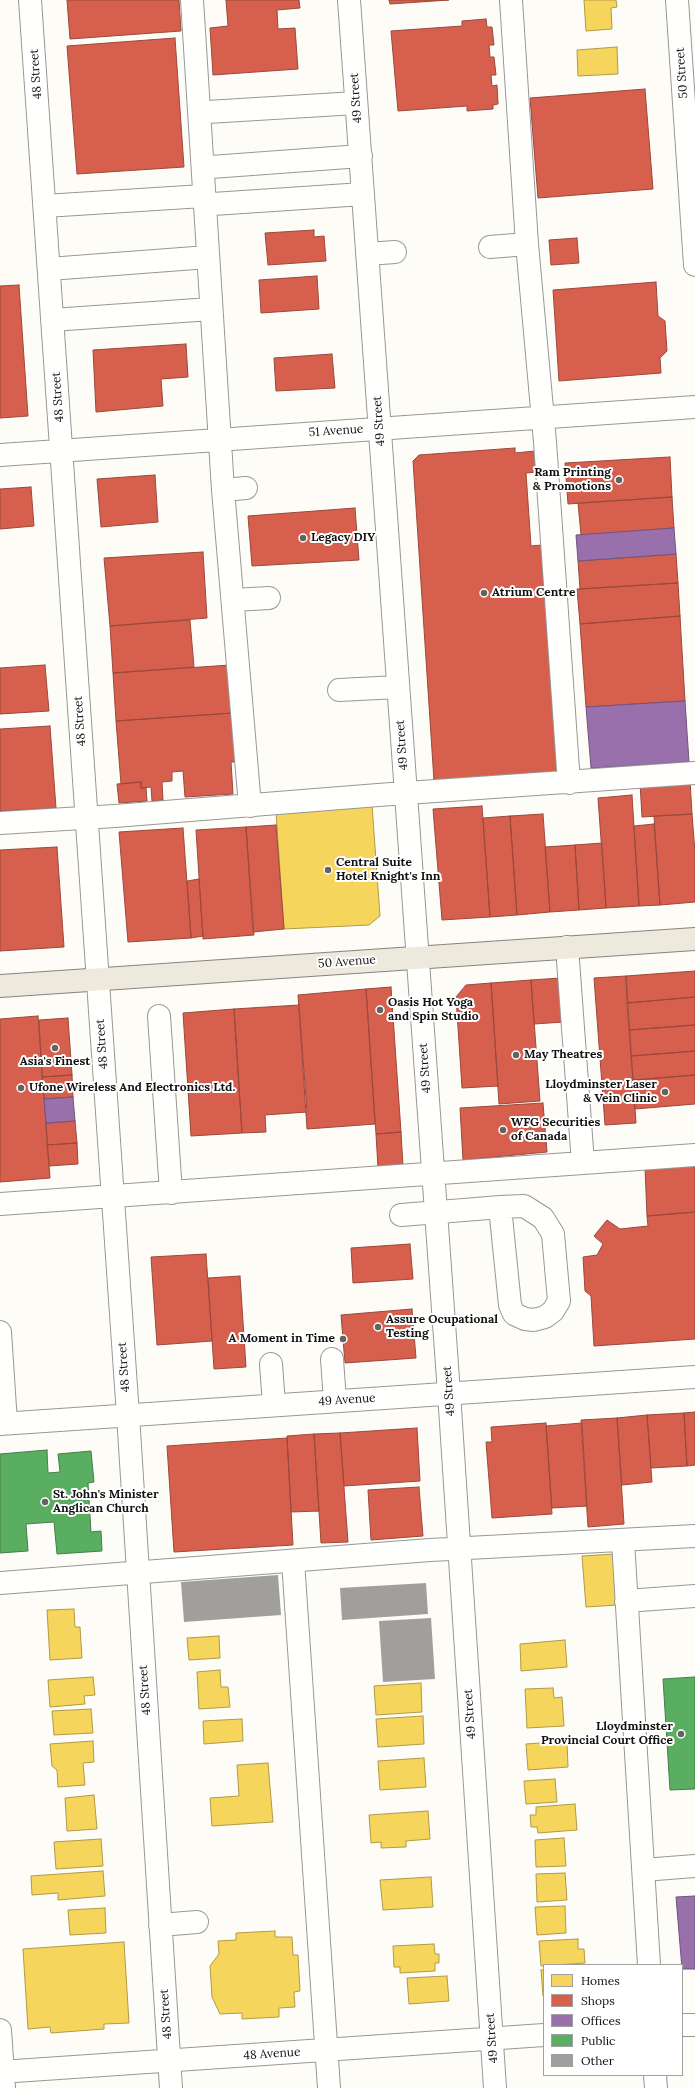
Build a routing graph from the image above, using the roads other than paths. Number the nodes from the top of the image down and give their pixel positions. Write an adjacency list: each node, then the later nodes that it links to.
1 (30, 0): 13 (street, 48 Street)
2 (192, 0): 12 (street)
3 (349, 0): 7 (street, 49 Street)
4 (511, 0): 15 (street)
5 (677, 0): 6 (street, 50 Street)
6 (689, 95): 14 (street, 50 Street)
7 (356, 103): 8 (street); 9 (street, 49 Street)
8 (207, 112)
9 (360, 156): 10 (street); 11 (street, 49 Street)
10 (211, 168)
11 (363, 194): 12 (street); 18 (street, 49 Street)
12 (208, 200): 13 (street); 19 (street)
13 (45, 206): 21 (street, 48 Street)
14 (693, 209): 20 (street, 50 Street)
15 (527, 244): 16 (street); 25 (street)
16 (490, 247)
17 (394, 252): 18 (street)
18 (367, 254): 26 (street, 49 Street)
19 (208, 257): 21 (street); 22 (street)
20 (695, 265)
21 (49, 269): 23 (street, 48 Street)
22 (211, 309): 23 (street); 27 (street)
23 (52, 320): 28 (street, 48 Street)
24 (695, 407): 25 (street, 51 Avenue)
25 (543, 417): 26 (street, 51 Avenue); 37 (street)
26 (380, 428): 27 (street, 51 Avenue); 34 (street, 49 Street)
27 (220, 440): 28 (street, 51 Avenue); 31 (street)
28 (61, 451): 29 (street, 51 Avenue); 40 (street, 48 Street)
29 (0, 455)
30 (246, 488): 31 (street)
31 (223, 490): 33 (street)
32 (269, 598): 33 (street)
33 (234, 600): 39 (street)
34 (398, 687): 35 (street); 38 (street, 49 Street)
35 (338, 690)
36 (695, 773): 37 (street)
37 (569, 783): 38 (street)
38 (406, 794): 39 (street); 44 (street, 49 Street)
39 (250, 806): 40 (street)
40 (87, 818): 41 (street); 45 (street, 48 Street)
41 (0, 823)
42 (695, 939): 43 (main road, 50 Avenue)
43 (568, 947): 44 (main road, 50 Avenue); 49 (street)
44 (418, 957): 45 (main road, 50 Avenue); 50 (street, 49 Street)
45 (98, 979): 46 (main road, 50 Avenue); 52 (street, 48 Street)
46 (0, 986)
47 (159, 1016): 51 (street)
48 (695, 1155): 49 (street)
49 (582, 1162): 50 (street)
50 (433, 1174): 51 (street); 55 (street, 49 Street)
51 (171, 1193): 52 (street)
52 (112, 1197): 53 (street); 64 (street, 48 Street)
53 (0, 1204)
54 (500, 1208): 54 (street); 55 (street)
55 (436, 1213): 56 (street); 61 (street, 49 Street)
56 (401, 1215)
57 (0, 1332): 65 (street)
58 (332, 1360): 62 (street)
59 (271, 1364): 63 (street)
60 (695, 1377): 61 (street, 49 Avenue)
61 (449, 1393): 62 (street, 49 Avenue); 68 (street, 49 Street)
62 (335, 1401): 63 (street, 49 Avenue)
63 (274, 1405): 64 (street, 49 Avenue)
64 (128, 1415): 65 (street, 49 Avenue); 70 (street, 48 Street)
65 (3, 1423)
66 (695, 1536): 67 (street)
67 (623, 1541): 68 (street); 73 (street)
68 (459, 1549): 69 (street); 83 (street, 49 Street)
69 (293, 1560): 70 (street); 84 (street)
70 (138, 1572): 71 (street); 77 (street, 48 Street)
71 (0, 1583)
72 (695, 1596): 73 (street)
73 (626, 1601): 78 (street)
74 (695, 1866): 75 (street)
75 (656, 1868)
76 (196, 1922): 77 (street)
77 (160, 1925): 85 (street, 48 Street)
78 (649, 1964)
79 (695, 2025): 80 (street)
80 (683, 2026)
81 (0, 2030): 87 (street)
82 (543, 2035): 83 (street, 48 Avenue)
83 (492, 2038): 84 (street, 48 Avenue); 90 (street, 49 Street)
84 (327, 2050): 85 (street, 48 Avenue); 89 (street)
85 (169, 2061): 87 (street, 48 Avenue); 88 (street, 48 Street)
86 (656, 2076): 91 (street)
87 (2, 2077)
88 (171, 2088)
89 (329, 2088)
90 (495, 2088)
91 (656, 2088)

